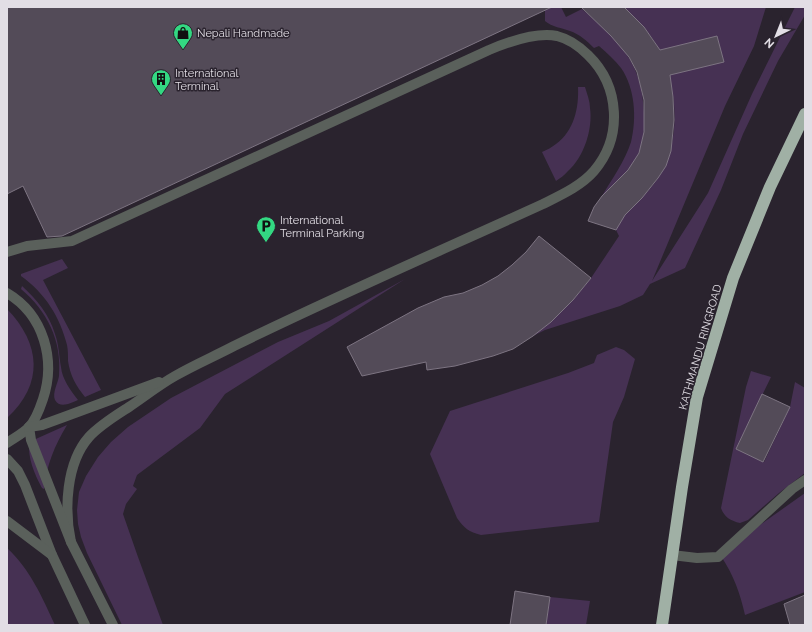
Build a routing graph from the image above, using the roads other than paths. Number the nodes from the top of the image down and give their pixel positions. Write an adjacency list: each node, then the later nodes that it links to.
1 (805, 114): 11 (highway, KATHMANDU RINGROAD)
2 (7, 252): 4 (street)
3 (7, 293): 5 (street)
4 (174, 376): 5 (street); 10 (street)
5 (29, 427): 6 (street); 10 (street)
6 (7, 443)
7 (7, 459): 12 (street)
8 (805, 480): 11 (street)
9 (7, 522): 12 (street)
10 (71, 542): 14 (street)
11 (672, 554): 15 (highway, KATHMANDU RINGROAD)
12 (52, 555): 13 (street)
13 (85, 625)
14 (113, 625)
15 (662, 625)

